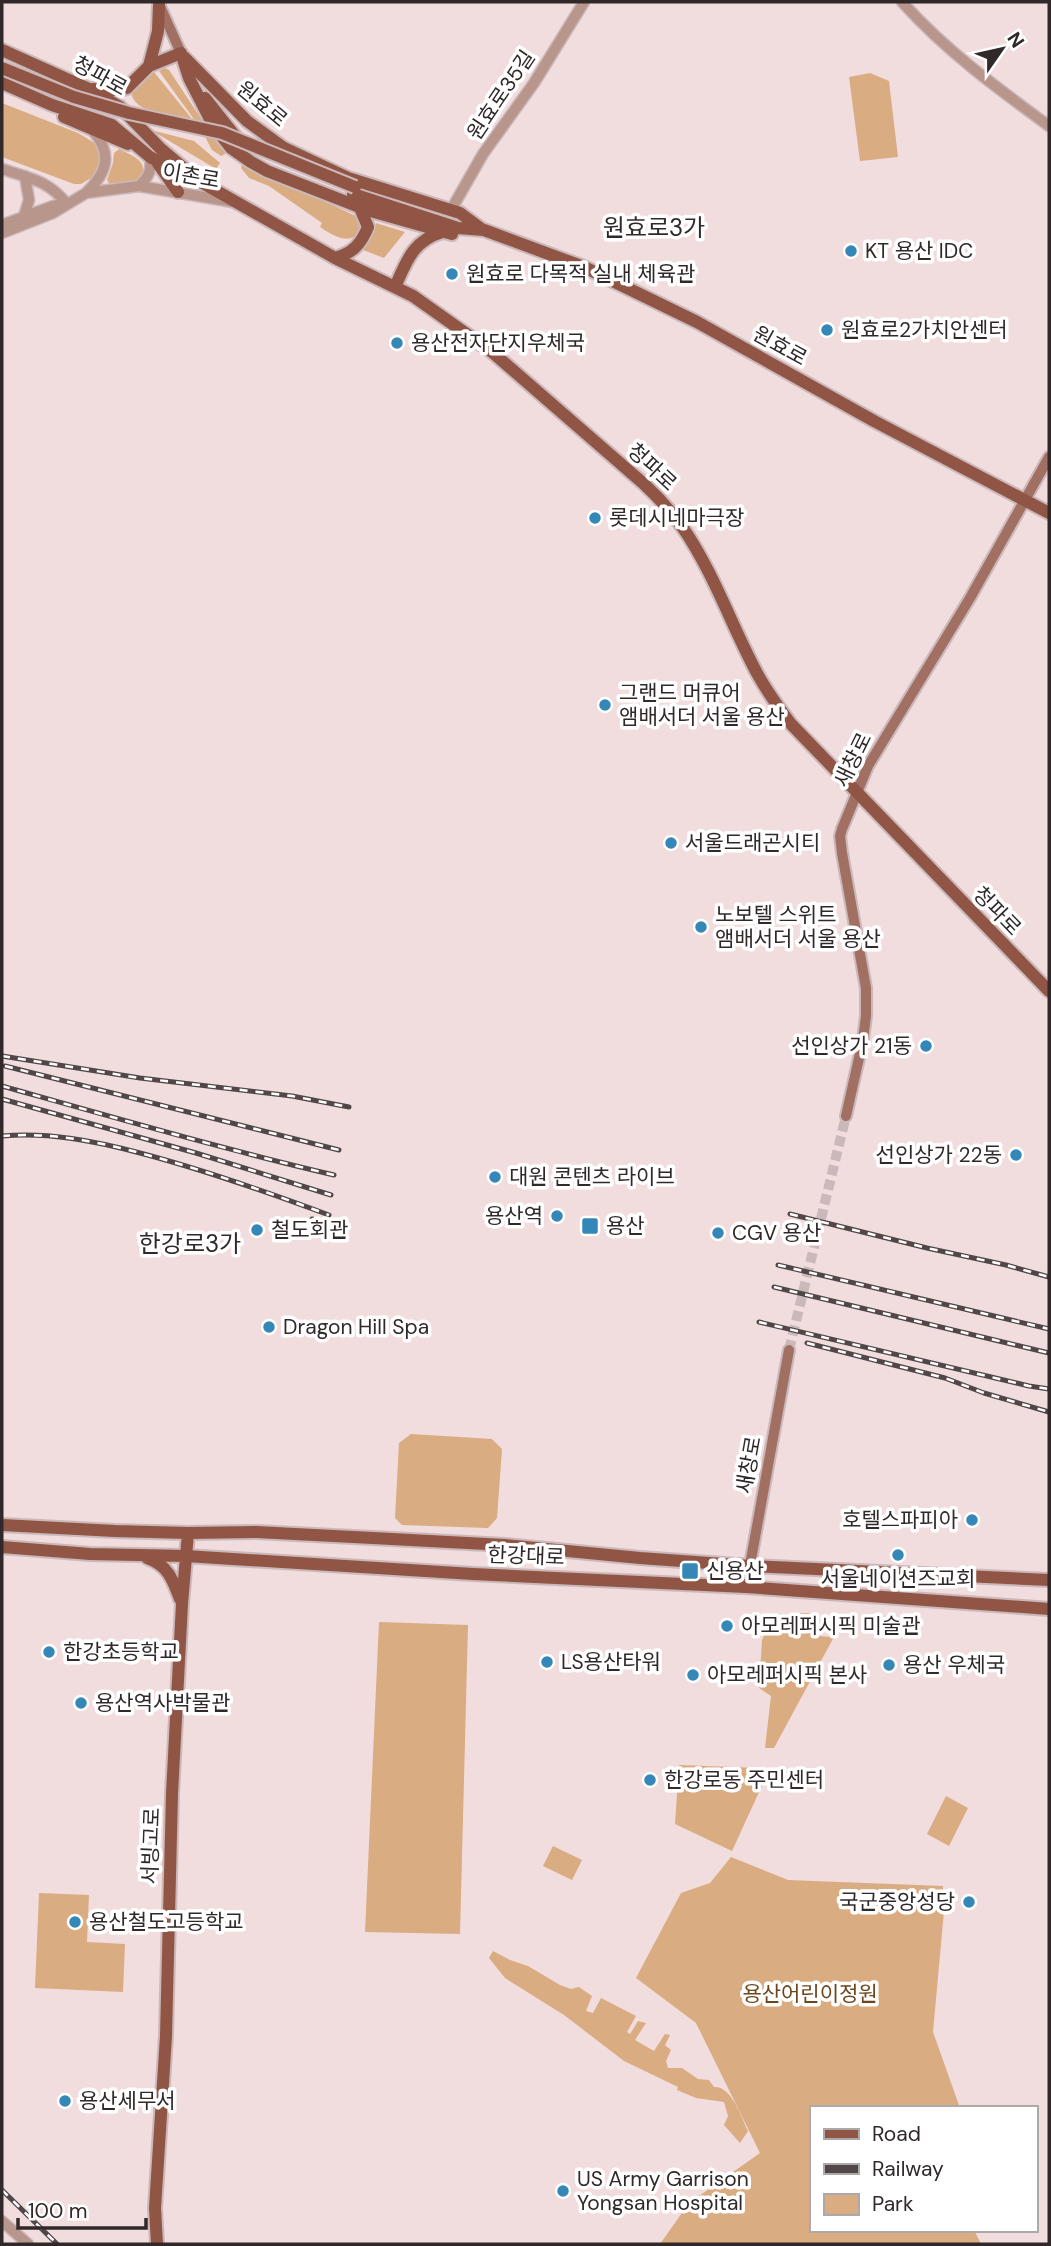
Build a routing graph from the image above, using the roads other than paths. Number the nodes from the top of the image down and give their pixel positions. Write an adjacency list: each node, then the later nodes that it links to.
1 (584, 2): 32 (street, 원효로35길)
2 (902, 2): 15 (street)
3 (159, 4): 5 (main road, 원효로); 7 (main road)
4 (2, 50): 12 (main road, 청파로)
5 (181, 53): 7 (main road); 10 (main road, 원효로); 17 (main road, 원효로)
6 (2, 57): 14 (main road)
7 (149, 66): 12 (main road)
8 (2, 68): 26 (main road, bridge)
9 (2, 77): 26 (main road, 원효로)
10 (189, 78): 20 (main road); 23 (main road, 원효로)
11 (2, 83): 18 (main road)
12 (89, 89): 14 (main road, 청파로)
13 (2, 91): 16 (main road)
14 (120, 107): 24 (main road, 청파로)
15 (1049, 126)
16 (90, 128): 18 (main road); 28 (street)
17 (271, 139): 20 (main road); 32 (main road, 원효로)
18 (138, 148): 19 (main road, 청파로)
19 (152, 158): 24 (main road, 청파로); 25 (street, 이촌로); 27 (main road)
20 (261, 162): 23 (main road)
21 (2, 169): 22 (street)
22 (25, 176): 30 (street); 33 (street)
23 (287, 177): 31 (main road, 원효로)
24 (199, 181): 29 (main road, 청파로)
25 (139, 186): 27 (street, 이촌로); 28 (street, 이촌로)
26 (354, 191): 35 (main road, 원효로)
27 (178, 192): 29 (street, 이촌로)
28 (86, 193): 30 (street, 이촌로)
29 (237, 203): 38 (main road, 청파로)
30 (67, 204): 33 (street, 이촌로); 37 (street, 이촌로)
31 (360, 208): 36 (main road, 원효로); 38 (main road)
32 (451, 210): 35 (main road, 원효로)
33 (24, 216): 34 (street, 이촌로)
34 (2, 225)
35 (484, 230): 36 (main road, 원효로); 41 (main road, 원효로)
36 (442, 232): 39 (main road)
37 (2, 233)
38 (335, 258): 39 (main road, 청파로)
39 (395, 287): 43 (main road, 청파로)
40 (1049, 457): 41 (main road, 새창로)
41 (1025, 501): 42 (main road, 원효로); 43 (main road, 새창로)
42 (1049, 513)
43 (858, 792): 44 (main road, 청파로); 45 (main road, 새창로)
44 (1049, 991)
45 (846, 1116)
46 (789, 1350): 52 (main road, 새창로)
47 (2, 1525): 48 (main road, 한강대로)
48 (188, 1534): 51 (main road, 서빙고로); 52 (main road, 한강대로)
49 (2, 1546): 50 (main road, 한강대로)
50 (133, 1555): 51 (main road, 한강대로); 55 (main road)
51 (187, 1556): 54 (main road, 한강대로); 55 (main road, 서빙고로)
52 (751, 1566): 53 (main road, 한강대로); 54 (main road, 새창로)
53 (1049, 1580)
54 (747, 1587): 56 (main road, 한강대로)
55 (182, 1604): 59 (main road, 서빙고로)
56 (1049, 1609)
57 (2, 2221): 58 (street)
58 (28, 2244)
59 (157, 2244)

